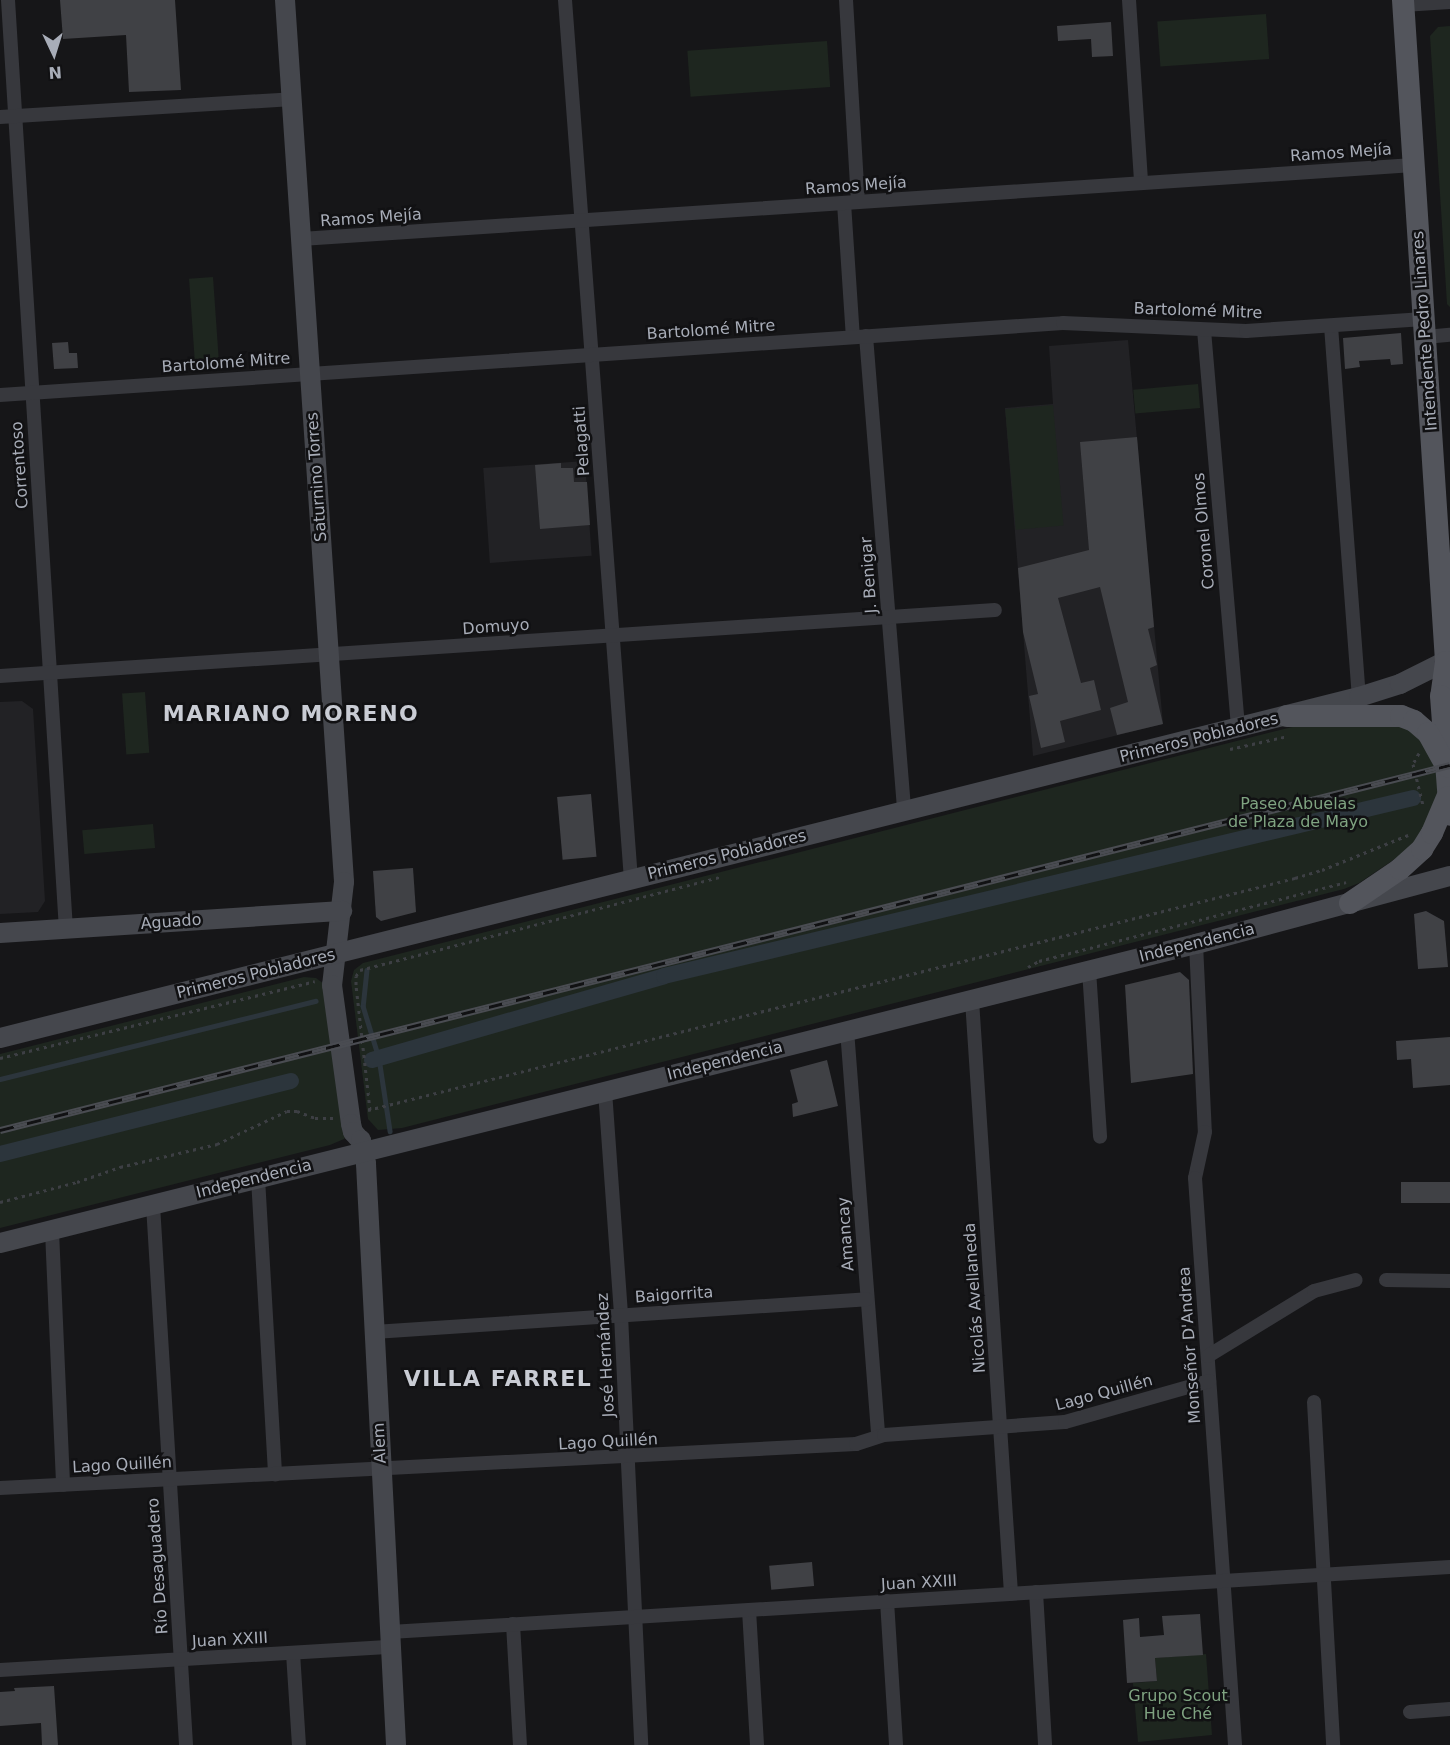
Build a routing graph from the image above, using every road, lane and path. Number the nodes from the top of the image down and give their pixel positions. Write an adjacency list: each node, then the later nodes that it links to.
1 (8, 0): 9 (street, Correntoso)
2 (285, 0): 8 (street, Saturnino Torres)
3 (565, 0): 14 (street, Pelagatti)
4 (846, 0): 13 (street, J. Benigar)
5 (1130, 0): 12 (street)
6 (1403, 2): 7 (street); 11 (main road, Intendente Pedro Linares)
7 (1450, 2)
8 (292, 99): 9 (street); 15 (street, Saturnino Torres)
9 (15, 116): 10 (street); 23 (street, Correntoso)
10 (0, 117)
11 (1414, 165): 12 (street, Ramos Mejía); 17 (main road, Intendente Pedro Linares)
12 (1141, 183): 13 (street, Ramos Mejía)
13 (851, 202): 14 (street, Ramos Mejía); 20 (street, J. Benigar)
14 (582, 220): 15 (street, Ramos Mejía); 21 (street, Pelagatti)
15 (301, 239): 22 (street, Saturnino Torres)
16 (1331, 326): 17 (street, Bartolomé Mitre); 18 (street, Bartolomé Mitre); 32 (street)
17 (1425, 328): 19 (street, Bartolomé Mitre); 29 (main road, Intendente Pedro Linares)
18 (1204, 330): 20 (street, Bartolomé Mitre); 34 (street, Coronel Olmos)
19 (1450, 334)
20 (860, 337): 21 (street, Bartolomé Mitre); 26 (street, J. Benigar)
21 (592, 355): 22 (street, Bartolomé Mitre); 27 (street, Pelagatti)
22 (310, 374): 23 (street, Bartolomé Mitre); 28 (street, Saturnino Torres)
23 (33, 392): 24 (street, Bartolomé Mitre); 30 (street, Correntoso)
24 (0, 394)
25 (995, 610): 26 (street, Domuyo)
26 (888, 617): 27 (street, Domuyo); 39 (street, J. Benigar)
27 (613, 635): 28 (street, Domuyo); 44 (street, Pelagatti)
28 (329, 654): 30 (street, Domuyo); 46 (street, Saturnino Torres)
29 (1449, 665): 32 (street, Primeros Pobladores); 37 (main road, Intendente Pedro Linares)
30 (50, 673): 31 (street, Domuyo); 47 (street, Correntoso)
31 (0, 676)
32 (1359, 698): 33 (street, Primeros Pobladores)
33 (1290, 725): 34 (street, Primeros Pobladores); 36 (path); 37 (main road)
34 (1238, 728): 39 (street, Primeros Pobladores)
35 (1424, 750): 40 (path)
36 (1220, 751)
37 (1446, 766): 38 (main road, Intendente Pedro Linares)
38 (1449, 804): 45 (main road)
39 (904, 812): 44 (street, Primeros Pobladores)
40 (1424, 813)
41 (1418, 830): 42 (path)
42 (722, 876)
43 (1450, 876): 45 (street, Independencia)
44 (632, 879): 50 (street, Primeros Pobladores)
45 (1350, 903): 49 (street, Independencia)
46 (342, 911): 47 (street, Aguado); 50 (street, Saturnino Torres)
47 (66, 929): 48 (street, Aguado)
48 (0, 933)
49 (1196, 944): 51 (street, Independencia); 72 (street, Monseñor D'Andrea)
50 (337, 954): 55 (street, Primeros Pobladores); 60 (street, Alem)
51 (1089, 970): 53 (street, Independencia); 59 (street)
52 (318, 983): 56 (path)
53 (972, 1000): 54 (street, Independencia); 75 (street, Nicolás Avellaneda)
54 (847, 1030): 57 (street, Independencia); 69 (street, Amancay)
55 (0, 1038)
56 (0, 1058)
57 (605, 1091): 60 (street, Independencia); 70 (street, José Hernández)
58 (338, 1118): 62 (path)
59 (1100, 1137)
60 (363, 1146): 61 (street, Independencia); 71 (street, Alem)
61 (258, 1179): 63 (street, Independencia); 79 (street)
62 (0, 1202)
63 (153, 1205): 64 (street, Independencia); 80 (street, Río Desaguadero)
64 (52, 1230): 65 (street, Independencia); 81 (street)
65 (0, 1243)
66 (1356, 1280): 72 (street)
67 (1386, 1280): 68 (street)
68 (1450, 1281)
69 (867, 1299): 70 (street, Baigorrita); 76 (street, Amancay)
70 (621, 1315): 71 (street, Baigorrita); 77 (street, José Hernández)
71 (374, 1332): 78 (street, Alem)
72 (1208, 1356): 73 (street, Monseñor D'Andrea)
73 (1209, 1381): 75 (street, Lago Quillén); 85 (street, Monseñor D'Andrea)
74 (1314, 1402): 84 (street)
75 (1000, 1428): 76 (street, Lago Quillén); 87 (street, Nicolás Avellaneda)
76 (878, 1436): 77 (street, Lago Quillén)
77 (627, 1458): 78 (street, Lago Quillén); 90 (street, José Hernández)
78 (381, 1469): 79 (street, Lago Quillén); 92 (street, Alem)
79 (275, 1474): 80 (street, Lago Quillén)
80 (169, 1480): 81 (street, Lago Quillén); 94 (street, Río Desaguadero)
81 (63, 1485): 82 (street, Lago Quillén)
82 (0, 1488)
83 (1450, 1567): 84 (street, Juan XXIII)
84 (1324, 1575): 85 (street, Juan XXIII); 107 (street)
85 (1223, 1581): 86 (street, Juan XXIII); 106 (street, Monseñor D'Andrea)
86 (1036, 1592): 87 (street, Juan XXIII); 105 (street)
87 (1011, 1594): 88 (street, Juan XXIII)
88 (887, 1601): 89 (street, Juan XXIII); 104 (street)
89 (749, 1610): 90 (street, Juan XXIII); 103 (street)
90 (634, 1617): 91 (street, Juan XXIII); 102 (street, José Hernández)
91 (513, 1624): 92 (street, Juan XXIII); 101 (street)
92 (390, 1640): 93 (street, Juan XXIII); 100 (street, Alem)
93 (293, 1653): 94 (street, Juan XXIII); 99 (street)
94 (180, 1660): 95 (street, Juan XXIII); 98 (street, Río Desaguadero)
95 (0, 1670)
96 (1450, 1709): 97 (street)
97 (1410, 1712)
98 (186, 1745)
99 (299, 1745)
100 (396, 1745)
101 (520, 1745)
102 (642, 1745)
103 (757, 1745)
104 (896, 1745)
105 (1045, 1745)
106 (1235, 1745)
107 (1333, 1745)

